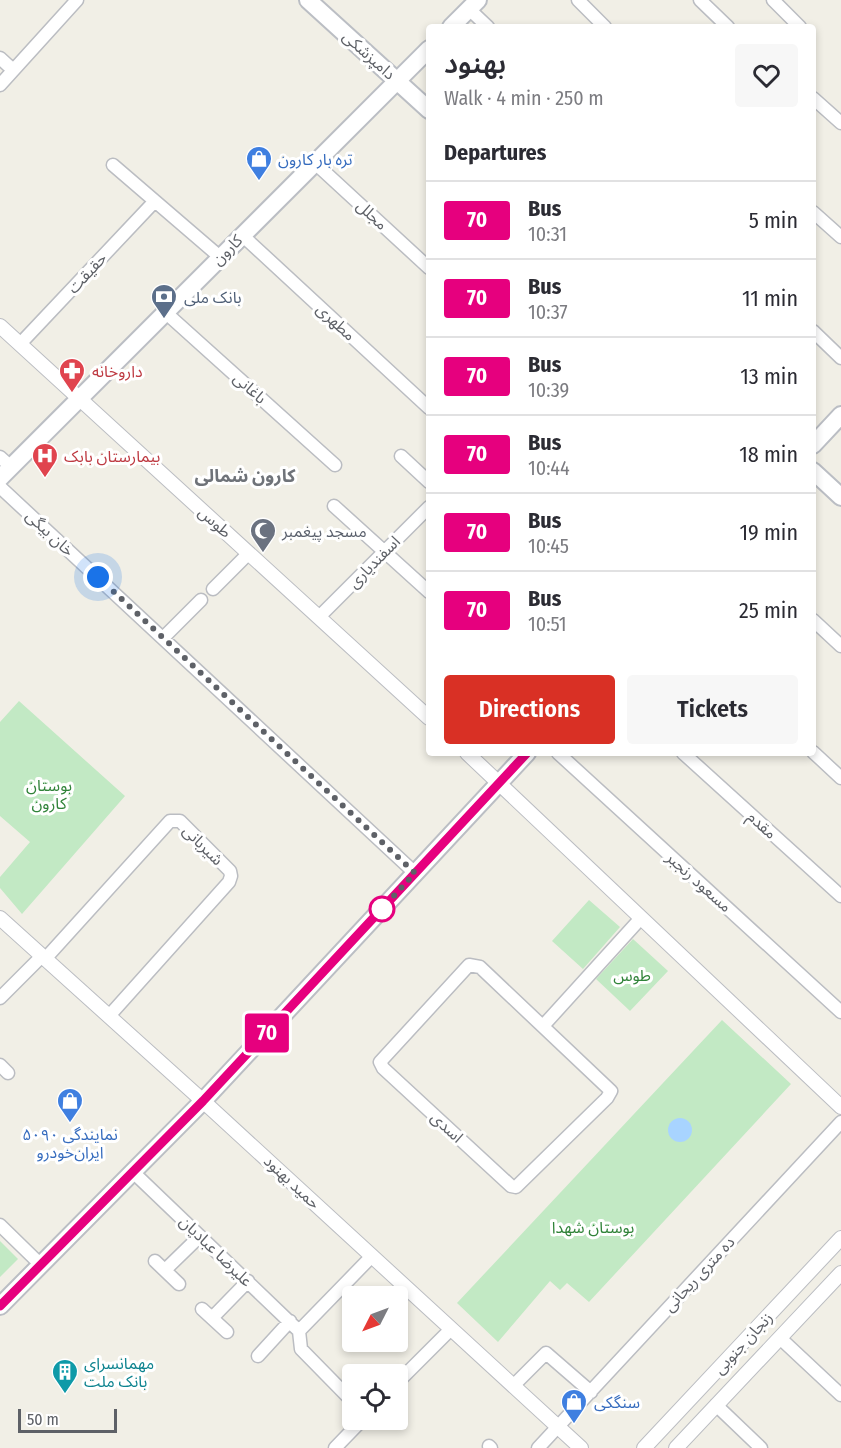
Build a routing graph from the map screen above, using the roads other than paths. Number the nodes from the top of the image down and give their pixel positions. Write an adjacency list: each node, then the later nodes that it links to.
1 (77, 0): 14 (street)
2 (308, 0): 15 (main road, دامپزشکی)
3 (578, 0): 9 (street)
4 (700, 0): 10 (street)
5 (772, 0): 11 (street)
6 (473, 5): 7 (main road); 8 (street)
7 (454, 24)
8 (486, 24)
9 (602, 24)
10 (725, 24)
11 (797, 24)
12 (426, 52): 15 (main road, کارون)
13 (0, 58): 14 (street)
14 (14, 70): 16 (street)
15 (397, 80): 18 (main road, دامپزشکی); 20 (main road, کارون)
16 (0, 85)
17 (816, 101): 19 (street)
18 (426, 107)
19 (841, 123)
20 (315, 163): 24 (main road, کارون); 27 (street, مجلل)
21 (113, 165): 22 (street)
22 (154, 202): 26 (street); 31 (street, حقیقت)
23 (816, 215): 25 (street)
24 (242, 235): 26 (main road, کارون); 34 (street, مطهری)
25 (841, 237)
26 (220, 257): 28 (main road, کارون)
27 (426, 265)
28 (165, 312): 33 (main road, کارون); 38 (street, باغانی)
29 (0, 326): 31 (street, طوس)
30 (816, 335): 32 (street)
31 (20, 344): 33 (street, طوس)
32 (841, 358)
33 (79, 398): 39 (main road, کارون); 47 (street, طوس)
34 (426, 405)
35 (841, 415): 36 (main road)
36 (816, 442)
37 (401, 456): 41 (street)
38 (335, 465)
39 (4, 467)
40 (816, 474): 43 (main road)
41 (426, 479)
42 (0, 487): 53 (street, خان بیگی)
43 (841, 497)
44 (334, 506): 46 (street)
45 (426, 510): 46 (street, اسفندیاری)
46 (384, 552): 49 (street); 51 (street, اسفندیاری)
47 (249, 553): 48 (street); 51 (street, طوس)
48 (213, 589)
49 (426, 589)
50 (201, 600): 53 (street)
51 (319, 617): 55 (street, طوس)
52 (816, 623): 54 (street)
53 (163, 638): 63 (street, خان بیگی)
54 (841, 645)
55 (426, 715)
56 (816, 755): 61 (street)
57 (470, 756): 62 (street)
58 (524, 756): 62 (main road)
59 (561, 756): 69 (street, مسعود رنجبر)
60 (686, 756): 64 (street, مقدم)
61 (841, 778)
62 (500, 783): 63 (main road); 66 (street)
63 (415, 873): 72 (main road)
64 (841, 896)
65 (0, 918): 67 (street, حمید بهنود)
66 (641, 918): 71 (street); 73 (street)
67 (43, 957): 68 (street); 70 (street, حمید بهنود); 70 (street, شیربانی)
68 (0, 998)
69 (840, 1008)
70 (109, 1016): 72 (street, حمید بهنود)
71 (543, 1026): 71 (street, اسدی)
72 (203, 1101): 75 (main road); 79 (street, حمید بهنود)
73 (841, 1107)
74 (841, 1122): 98 (street, ده متری ریحانی)
75 (133, 1172): 77 (street, علیرضا عبادیان); 81 (main road)
76 (0, 1225): 81 (street)
77 (200, 1236): 82 (street); 84 (street, علیرضا عبادیان)
78 (841, 1238): 107 (street, زنجان جنوبی)
79 (372, 1256): 90 (street, حمید بهنود); 91 (street)
80 (155, 1261): 82 (street)
81 (41, 1265): 86 (main road)
82 (165, 1270): 85 (street)
83 (841, 1275): 93 (street, زنجان جنوبی)
84 (248, 1281): 88 (street); 89 (street, علیرضا عبادیان)
85 (179, 1284)
86 (0, 1306)
87 (202, 1309): 88 (street)
88 (212, 1318): 92 (street)
89 (290, 1321): 91 (street, علیرضا عبادیان); 94 (street)
90 (451, 1329): 95 (street); 96 (street, حمید بهنود)
91 (299, 1331): 97 (street, علیرضا عبادیان)
92 (227, 1332)
93 (780, 1338): 99 (street); 100 (street, زنجان جنوبی)
94 (258, 1356)
95 (408, 1372)
96 (513, 1386): 98 (street); 101 (street, حمید بهنود)
97 (342, 1391)
98 (591, 1392): 101 (street, ده متری ریحانی)
99 (841, 1395)
100 (716, 1405): 103 (street, زنجان جنوبی); 108 (street)
101 (558, 1427): 105 (street, ده متری ریحانی); 106 (street, حمید بهنود)
102 (352, 1430): 104 (street)
103 (680, 1446)
104 (335, 1448)
105 (538, 1448)
106 (581, 1448)
107 (644, 1448)
108 (761, 1448)

